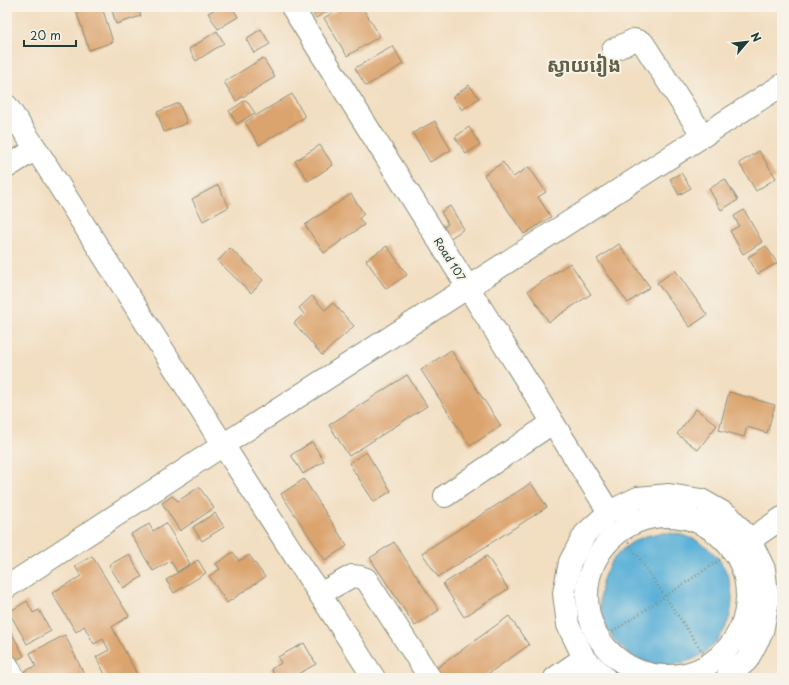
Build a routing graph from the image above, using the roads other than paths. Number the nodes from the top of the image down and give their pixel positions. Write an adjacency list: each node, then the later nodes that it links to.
1 (292, 7): 8 (street, Road 107)
2 (612, 50): 5 (street)
3 (782, 85): 5 (street)
4 (7, 106): 6 (street)
5 (703, 136): 8 (street)
6 (36, 149): 7 (street); 10 (street)
7 (7, 167)
8 (468, 287): 9 (street, Road 107); 10 (street)
9 (552, 423): 11 (street); 12 (street, Road 107)
10 (223, 445): 15 (street); 16 (street)
11 (445, 496)
12 (609, 512): 14 (street); 18 (street)
13 (782, 518): 14 (street)
14 (750, 540): 25 (street)
15 (7, 587)
16 (320, 594): 21 (street); 22 (street)
17 (744, 620): 17 (street)
18 (584, 658): 23 (street); 24 (street)
19 (7, 665): 20 (street)
20 (14, 678)
21 (374, 678)
22 (430, 678)
23 (555, 678)
24 (605, 678)
25 (727, 678)

